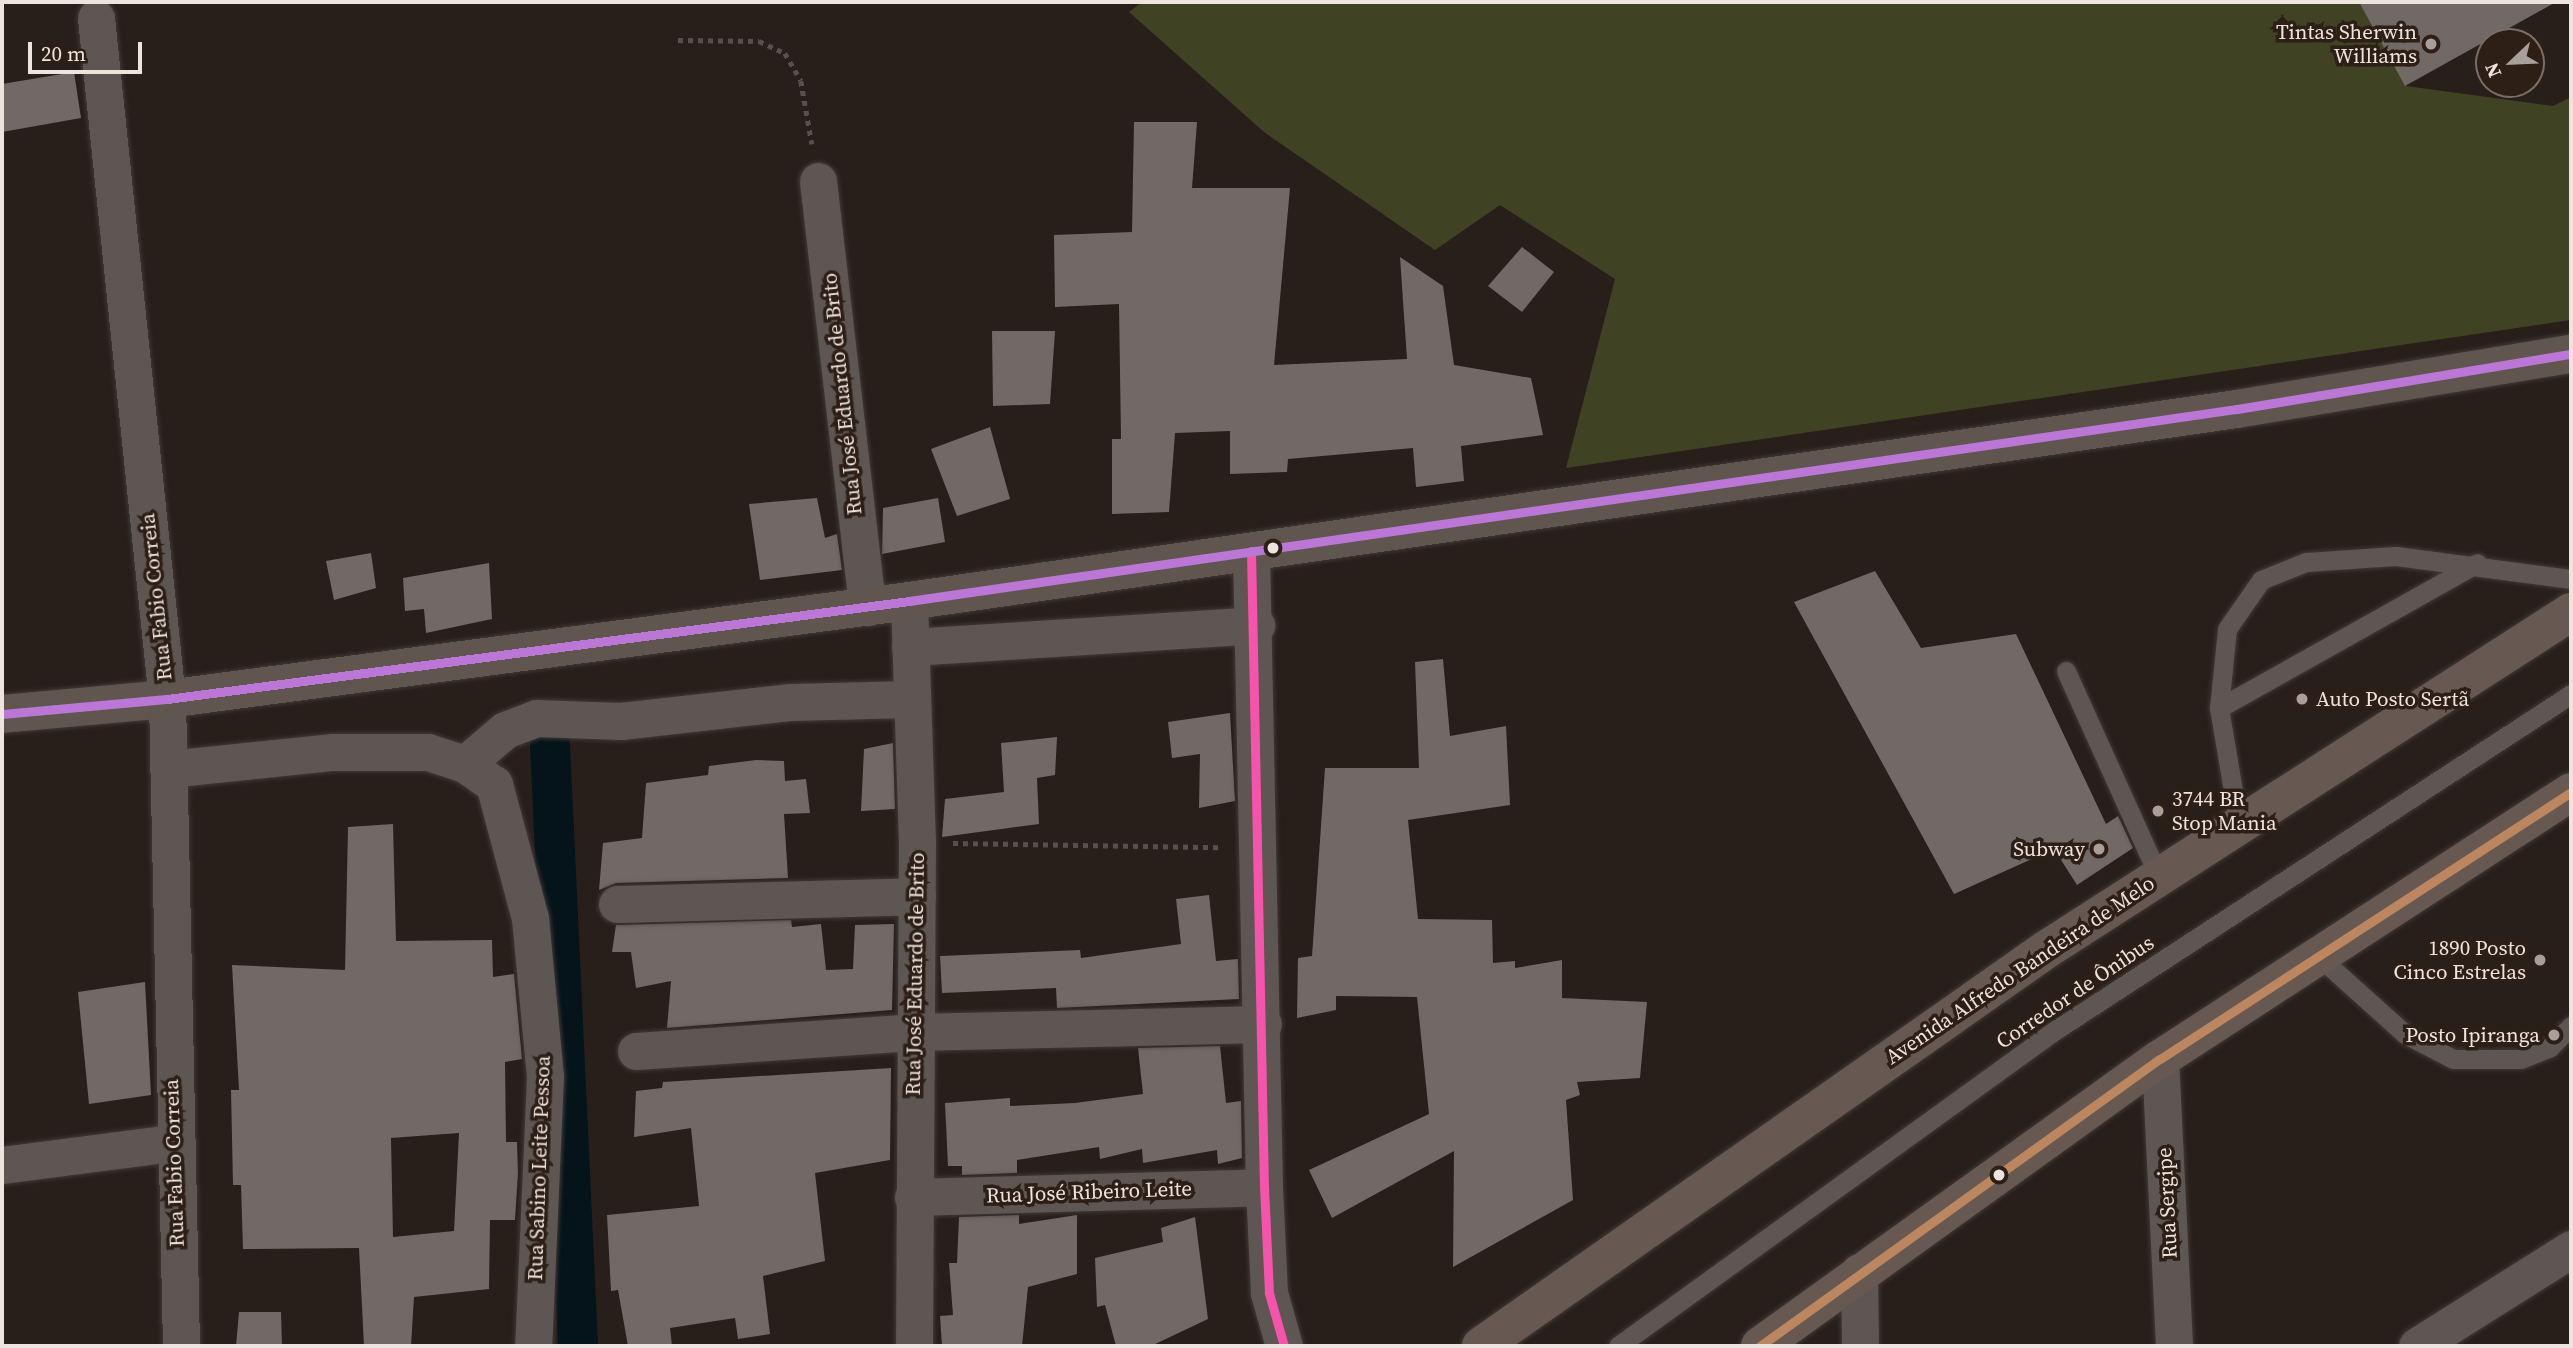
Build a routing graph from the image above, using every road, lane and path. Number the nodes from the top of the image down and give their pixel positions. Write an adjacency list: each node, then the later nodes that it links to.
1 (96, 18): 15 (street, Rua Fabio Correia)
2 (678, 40): 3 (path)
3 (818, 181): 9 (street, Rua José Eduardo de Brito)
4 (2571, 354): 5 (main road)
5 (1251, 551): 8 (main road); 11 (street)
6 (2477, 563): 7 (lane); 17 (lane); 17 (lane)
7 (2571, 579)
8 (909, 601): 9 (main road); 12 (street, Rua José Eduardo de Brito)
9 (867, 607): 15 (main road)
10 (2571, 612): 22 (highway, Avenida Alfredo Bandeira de Melo)
11 (1256, 625): 12 (street); 24 (street)
12 (910, 648): 16 (street, Rua José Eduardo de Brito)
13 (2066, 671): 25 (lane)
14 (2571, 694): 45 (lane, Corredor de Ônibus)
15 (167, 699): 18 (main road); 20 (street, Rua Fabio Correia)
16 (910, 699): 19 (street); 23 (street, Rua José Eduardo de Brito)
17 (2219, 708): 22 (lane)
18 (2, 713)
19 (465, 764): 20 (street, Rua Sabino Leite Pessoa); 41 (street, Rua Sabino Leite Pessoa)
20 (168, 769): 34 (street, Rua Fabio Correia)
21 (2571, 792): 28 (highway)
22 (2239, 826): 25 (highway, Avenida Alfredo Bandeira de Melo)
23 (917, 843): 24 (path); 26 (street, Rua José Eduardo de Brito)
24 (1259, 848): 29 (street)
25 (2159, 877): 44 (highway, Avenida Alfredo Bandeira de Melo)
26 (917, 896): 27 (street); 31 (street, Rua José Eduardo de Brito)
27 (617, 904)
28 (2317, 955): 30 (lane); 33 (highway)
29 (1263, 1024): 31 (street); 36 (street)
30 (2571, 1026)
31 (913, 1032): 32 (street); 37 (street, Rua José Eduardo de Brito)
32 (636, 1051)
33 (2160, 1059): 39 (highway); 48 (street, Rua Sergipe)
34 (172, 1143): 35 (street); 40 (street, Rua Fabio Correia)
35 (2, 1165)
36 (1264, 1187): 37 (street, Rua José Ribeiro Leite); 43 (street)
37 (914, 1197): 42 (street, Rua José Eduardo de Brito)
38 (2571, 1249): 49 (street)
39 (1859, 1272): 46 (highway); 47 (street)
40 (181, 1346)
41 (533, 1346)
42 (914, 1346)
43 (1284, 1346)
44 (1481, 1346)
45 (1618, 1346)
46 (1760, 1346)
47 (1860, 1346)
48 (2174, 1346)
49 (2417, 1346)

